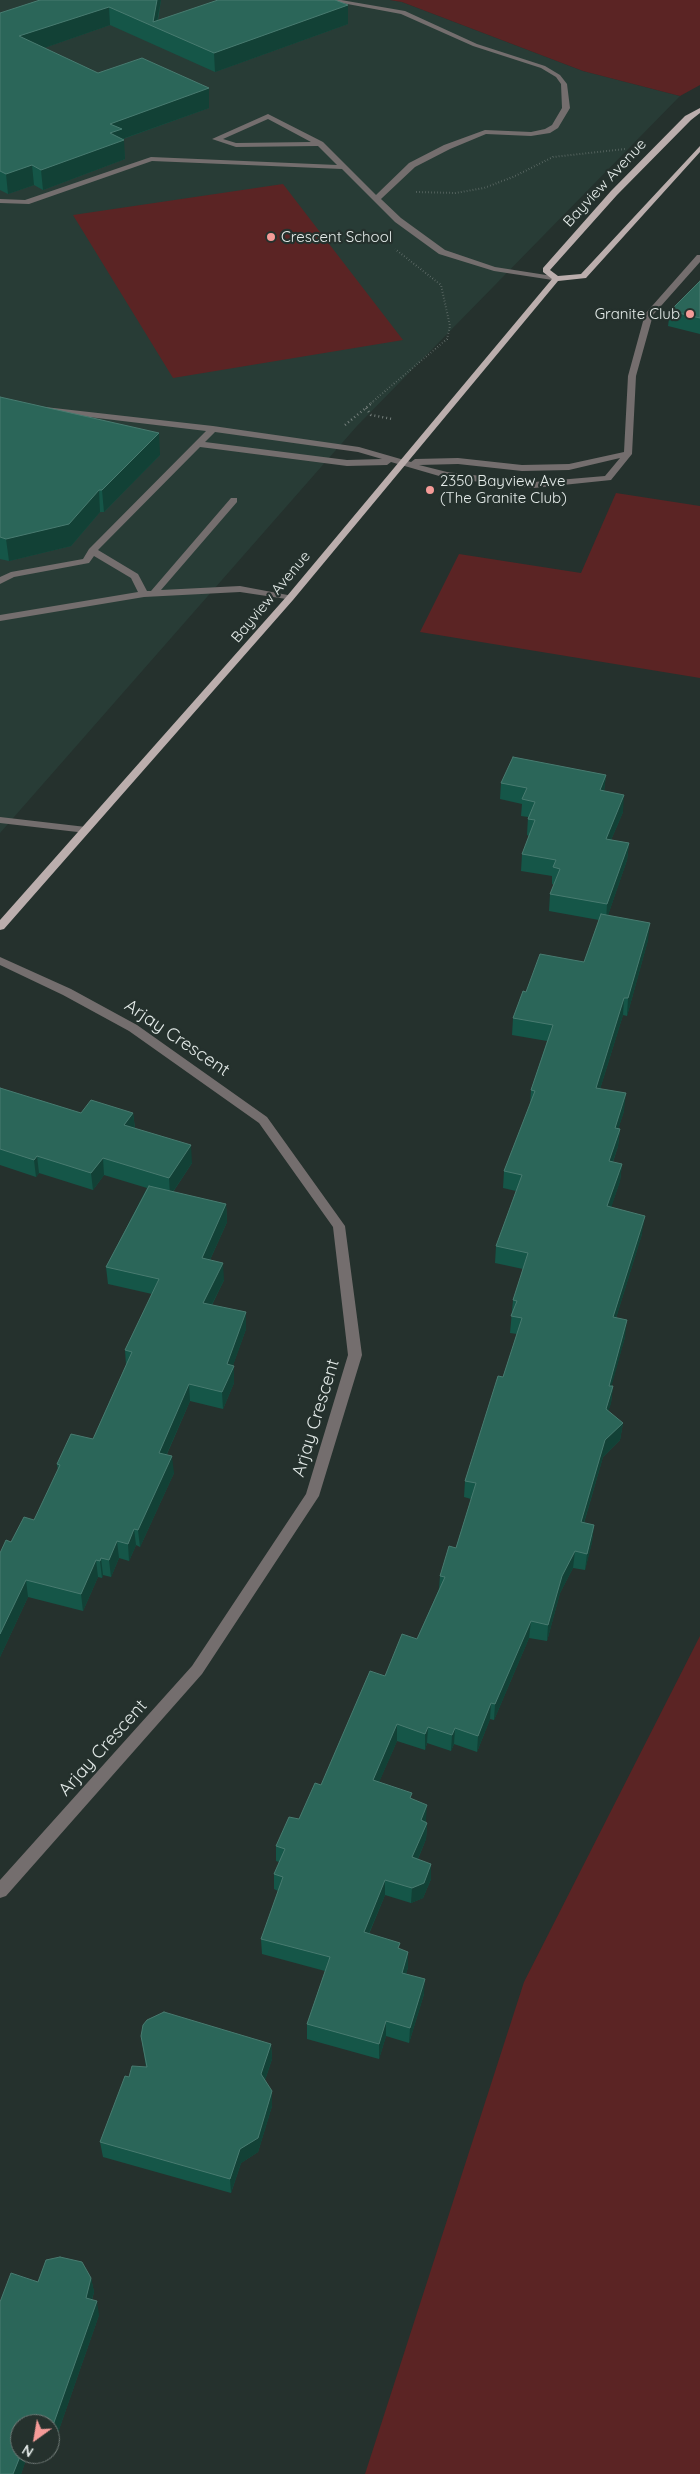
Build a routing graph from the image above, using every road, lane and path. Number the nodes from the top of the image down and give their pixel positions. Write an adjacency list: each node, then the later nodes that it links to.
1 (329, 0): 7 (street)
2 (700, 110): 12 (main road, Bayview Avenue)
3 (320, 144): 3 (street); 6 (street)
4 (633, 148): 7 (path)
5 (700, 148): 12 (main road)
6 (342, 167): 8 (street); 9 (street)
7 (387, 189): 8 (street)
8 (376, 199): 12 (street)
9 (0, 201)
10 (391, 245): 14 (path)
11 (700, 257): 19 (street)
12 (556, 279): 20 (main road, Bayview Avenue)
13 (29, 407): 16 (street)
14 (365, 408): 15 (path); 18 (path)
15 (392, 419)
16 (213, 429): 17 (street); 18 (street)
17 (198, 444): 20 (street); 22 (street)
18 (322, 445): 20 (street)
19 (628, 454): 20 (street); 20 (street)
20 (403, 462): 25 (main road, Bayview Avenue)
21 (234, 500): 24 (street)
22 (92, 552): 23 (street); 24 (street)
23 (0, 581)
24 (148, 594): 25 (street); 26 (street)
25 (290, 598): 28 (main road, Bayview Avenue)
26 (0, 618)
27 (0, 820): 28 (street)
28 (86, 830): 29 (main road, Bayview Avenue)
29 (0, 927)
30 (0, 961): 31 (street, Arjay Crescent)
31 (0, 1891)

